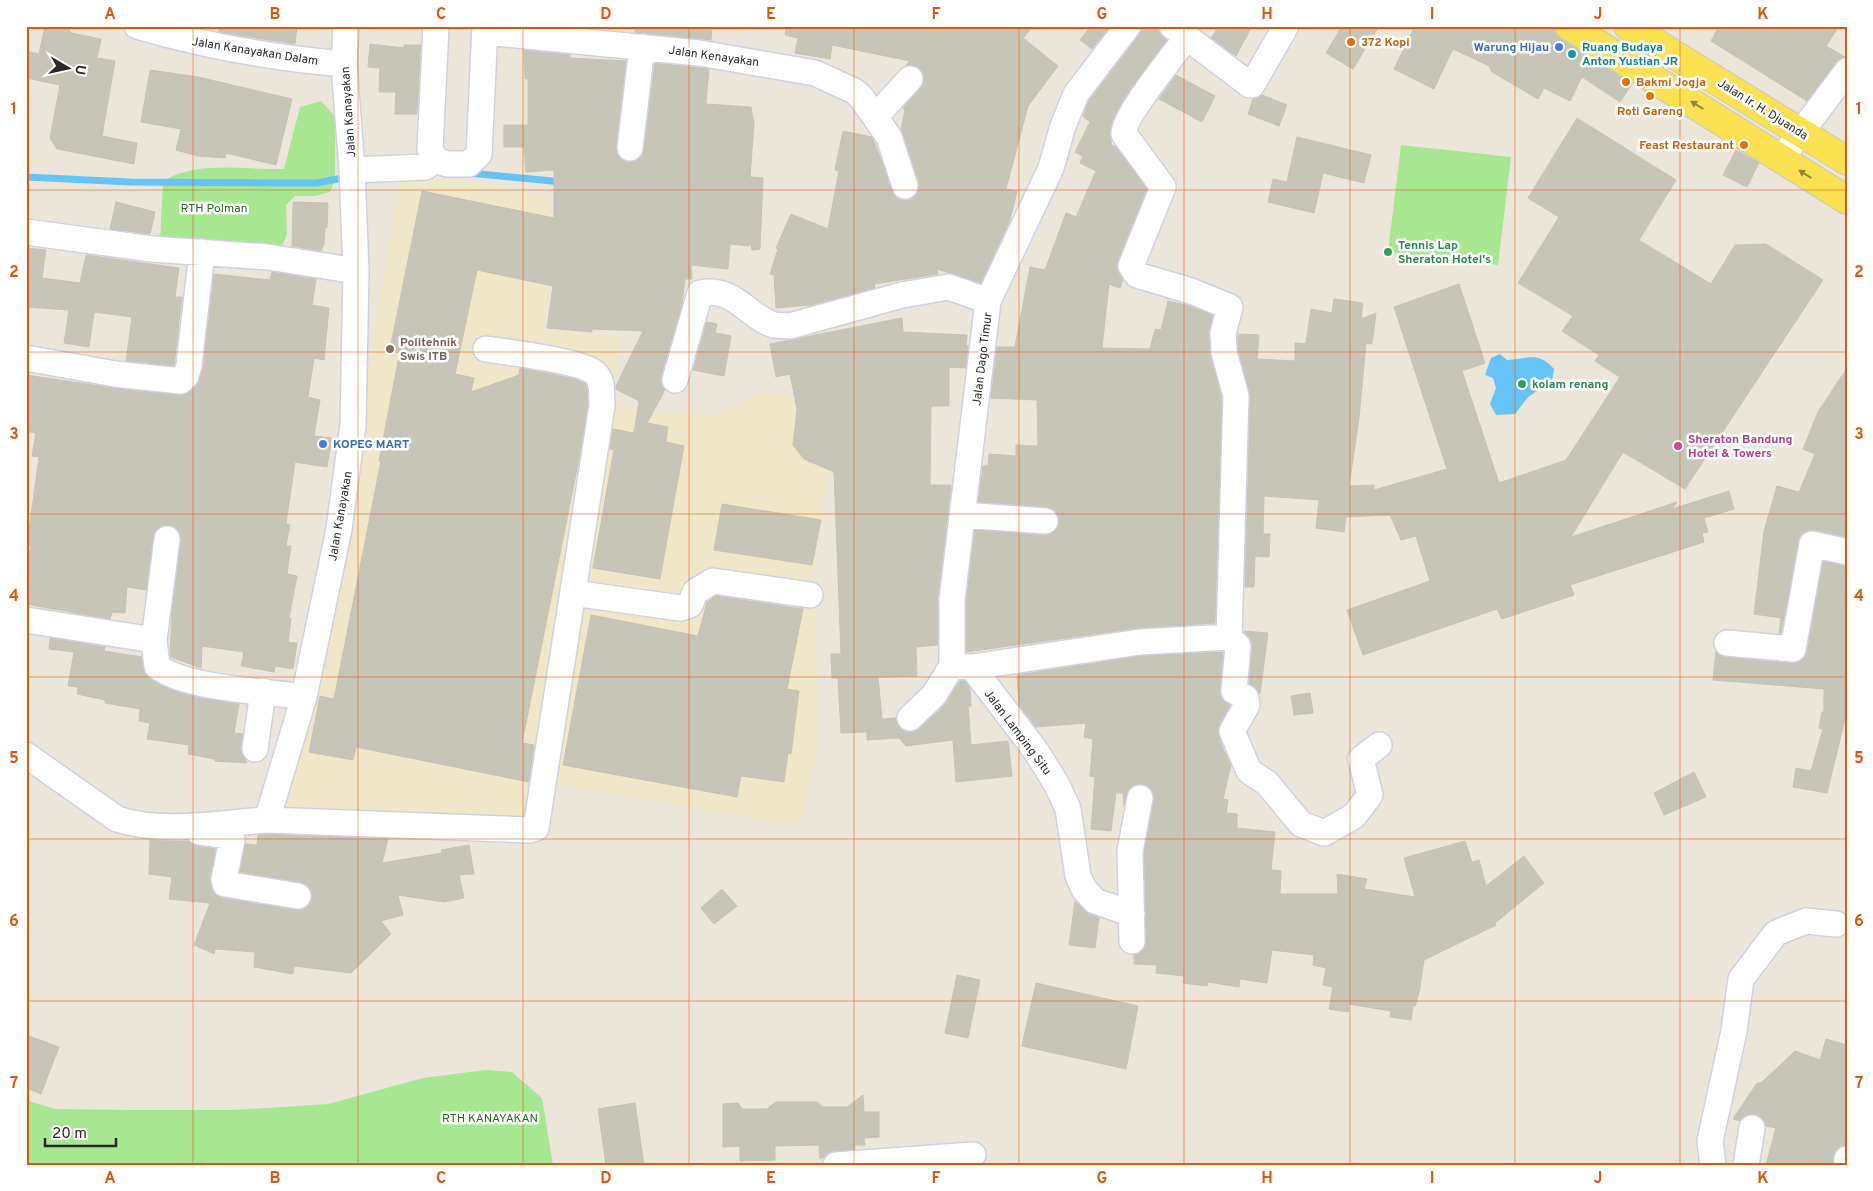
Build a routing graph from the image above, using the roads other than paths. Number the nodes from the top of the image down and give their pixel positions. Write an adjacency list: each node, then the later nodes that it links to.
1 (137, 26): 12 (street, Jalan Kanayakan Dalam)
2 (346, 26): 12 (street, Jalan Kanayakan)
3 (436, 26): 19 (street)
4 (1128, 26): 27 (street, Jalan Dago Timur)
5 (1286, 26): 9 (street)
6 (1569, 26): 18 (main road, one-way to 6)
7 (1628, 26): 16 (main road, Jalan Ir. H. Djuanda)
8 (485, 29): 10 (street, Jalan Kenayakan); 19 (street)
9 (1179, 32): 38 (street)
10 (583, 34): 11 (street, Jalan Kenayakan)
11 (642, 47): 15 (street, Jalan Kenayakan); 17 (street)
12 (344, 64): 21 (street, Jalan Kanayakan)
13 (1847, 71): 16 (street)
14 (910, 78): 15 (street)
15 (875, 117): 22 (street, Jalan Kenayakan)
16 (1801, 133): 18 (street); 20 (main road, Jalan Ir. H. Djuanda)
17 (630, 148)
18 (1781, 159): 23 (main road, one-way to 18)
19 (436, 160): 21 (street)
20 (1847, 161)
21 (352, 170): 26 (street, Jalan Kanayakan)
22 (905, 186)
23 (1847, 200)
24 (26, 232): 25 (street)
25 (202, 252): 26 (street); 29 (street)
26 (356, 271): 43 (street, Jalan Kanayakan)
27 (988, 302): 30 (street); 31 (street, Jalan Dago Timur)
28 (486, 349): 35 (street)
29 (26, 358)
30 (675, 380)
31 (962, 515): 32 (street); 41 (street, Jalan Dago Timur)
32 (1045, 521)
33 (167, 539): 39 (street)
34 (1847, 552): 40 (street)
35 (573, 593): 36 (street); 49 (street)
36 (810, 595)
37 (26, 620): 39 (street)
38 (1229, 637): 41 (street); 45 (street)
39 (154, 640): 42 (street)
40 (1727, 643)
41 (962, 666): 44 (street); 52 (street, Jalan Lamping Situ)
42 (263, 691): 43 (street); 46 (street)
43 (304, 696): 49 (street, Jalan Kanayakan)
44 (910, 718)
45 (1380, 745)
46 (255, 749)
47 (26, 755): 50 (street)
48 (1140, 798): 52 (street)
49 (267, 820): 50 (street)
50 (152, 825): 51 (street)
51 (298, 896)
52 (1132, 914): 54 (street)
53 (1836, 924): 59 (street)
54 (1132, 941)
55 (1752, 1128): 60 (street)
56 (973, 1155): 58 (street)
57 (1847, 1159): 61 (street)
58 (836, 1165)
59 (1714, 1165)
60 (1746, 1165)
61 (1846, 1165)

